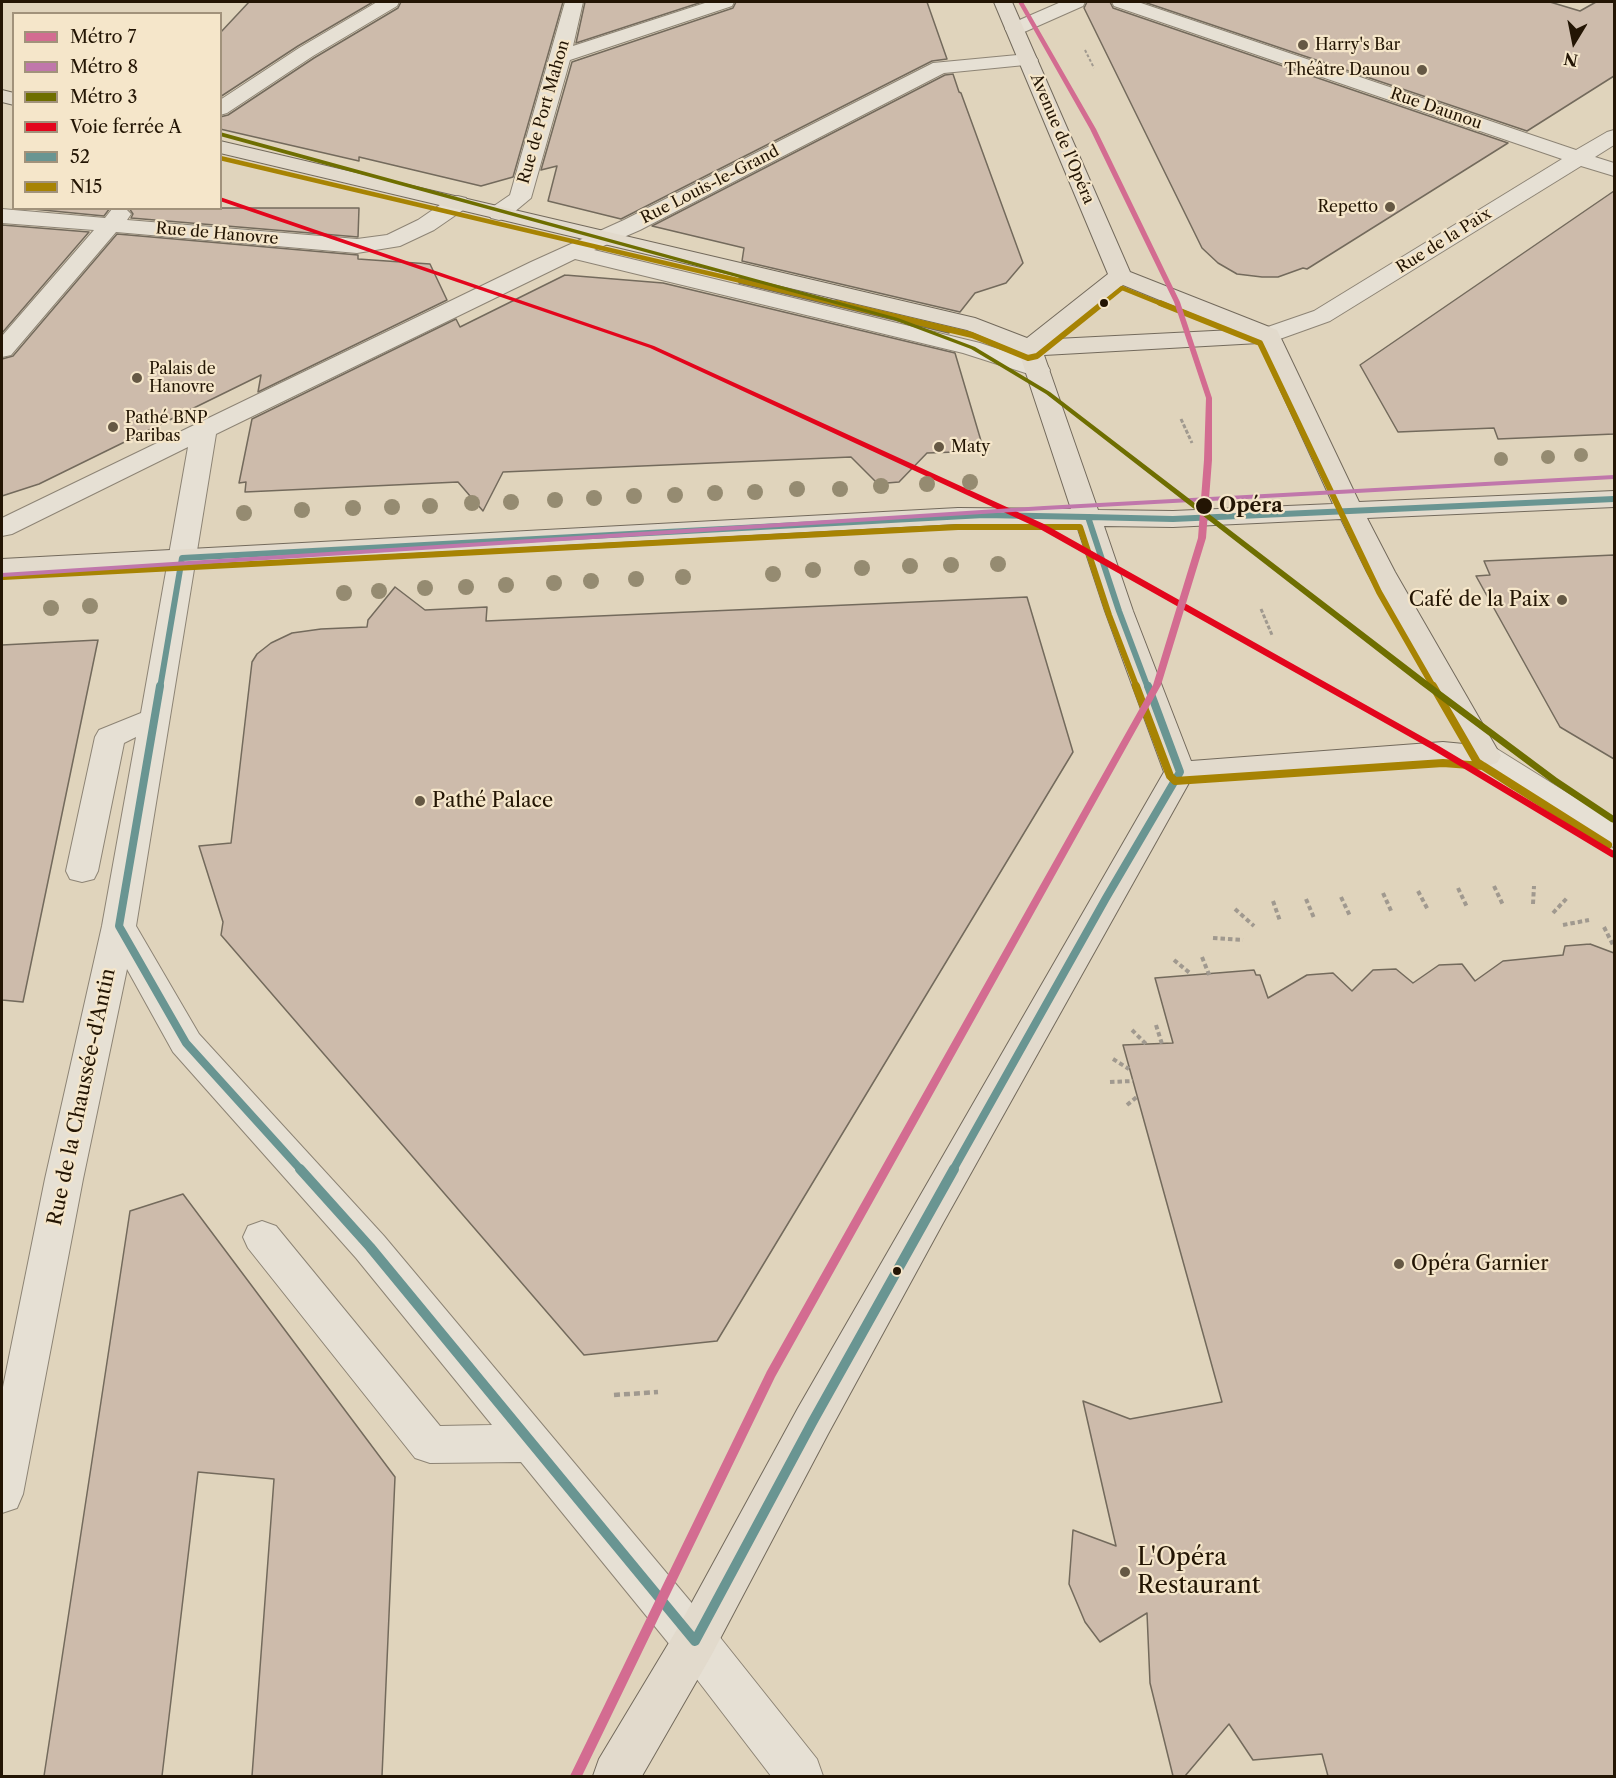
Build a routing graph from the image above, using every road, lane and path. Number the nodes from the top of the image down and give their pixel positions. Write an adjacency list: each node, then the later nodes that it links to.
1 (390, 2): 12 (street)
2 (574, 2): 9 (street, Rue de Port Mahon)
3 (725, 2): 9 (street)
4 (1003, 2): 7 (main road, Avenue de l'Opéra)
5 (1076, 2): 7 (street)
6 (1121, 2): 15 (street, Rue Daunou)
7 (1015, 29): 10 (main road, Avenue de l'Opéra)
8 (1085, 50): 11 (path)
9 (561, 56): 18 (street, Rue de Port Mahon)
10 (1028, 60): 21 (street, Rue Louis-le-Grand); 23 (main road, Avenue de l'Opéra)
11 (1094, 68)
12 (222, 108)
13 (1614, 136): 15 (street, Rue de la Paix)
14 (222, 147): 17 (main road)
15 (1580, 158): 16 (street, Rue Daunou); 24 (street, Rue de la Paix)
16 (1614, 170)
17 (458, 203): 18 (main road); 20 (street, Rue de Hanovre)
18 (499, 213): 21 (main road)
19 (2, 216): 20 (street, Rue de Hanovre)
20 (118, 217): 25 (street)
21 (604, 238): 22 (street, Rue Louis-le-Grand); 26 (main road)
22 (572, 252): 26 (street); 28 (street, Rue Louis-le-Grand)
23 (1120, 276): 24 (main road); 26 (main road)
24 (1268, 335): 26 (main road); 31 (main road)
25 (2, 350)
26 (1034, 359): 32 (main road)
27 (1181, 419): 29 (path)
28 (204, 431): 33 (street, Rue Louis-le-Grand); 34 (street)
29 (1192, 443)
30 (1614, 499): 31 (main road)
31 (1350, 511): 32 (main road); 39 (main road)
32 (1088, 517): 34 (main road); 40 (main road)
33 (2, 528)
34 (182, 558): 35 (main road); 38 (street, Rue de la Chaussée-d'Antin)
35 (2, 567)
36 (1261, 609): 37 (path)
37 (1272, 635)
38 (153, 719): 42 (street); 64 (street, Rue de la Chaussée-d'Antin)
39 (1486, 756): 40 (main road); 41 (street)
40 (1180, 772): 89 (main road)
41 (1614, 836)
42 (82, 870)
43 (1494, 886): 53 (path)
44 (1534, 886): 52 (path)
45 (1458, 888): 54 (path)
46 (1418, 891): 56 (path)
47 (1383, 893): 57 (path)
48 (1341, 897): 59 (path)
49 (1567, 898): 58 (path)
50 (1306, 899): 60 (path)
51 (1273, 901): 62 (path)
52 (1533, 904)
53 (1503, 905)
54 (1467, 907)
55 (1235, 909): 65 (path)
56 (1428, 910)
57 (1392, 913)
58 (1553, 913)
59 (1350, 916)
60 (1314, 918)
61 (1589, 920): 63 (path)
62 (1280, 921)
63 (1563, 925)
64 (119, 926): 87 (street); 88 (street, Rue de la Chaussée-d'Antin)
65 (1254, 926)
66 (1604, 927): 69 (path)
67 (1213, 938): 68 (path)
68 (1243, 940)
69 (1614, 946)
70 (1203, 957): 73 (path)
71 (1174, 960): 72 (path)
72 (1191, 974)
73 (1210, 977)
74 (1156, 1025): 76 (path)
75 (1132, 1030): 77 (path)
76 (1162, 1044)
77 (1147, 1045)
78 (1113, 1059): 79 (path)
79 (1129, 1069)
80 (1133, 1081): 81 (path)
81 (1110, 1083)
82 (1138, 1096): 83 (path)
83 (1127, 1106)
84 (262, 1237): 87 (street)
85 (657, 1392): 86 (path)
86 (615, 1395)
87 (531, 1443): 89 (street)
88 (2, 1494)
89 (694, 1641): 90 (main road); 91 (street)
90 (616, 1776)
91 (800, 1776)

